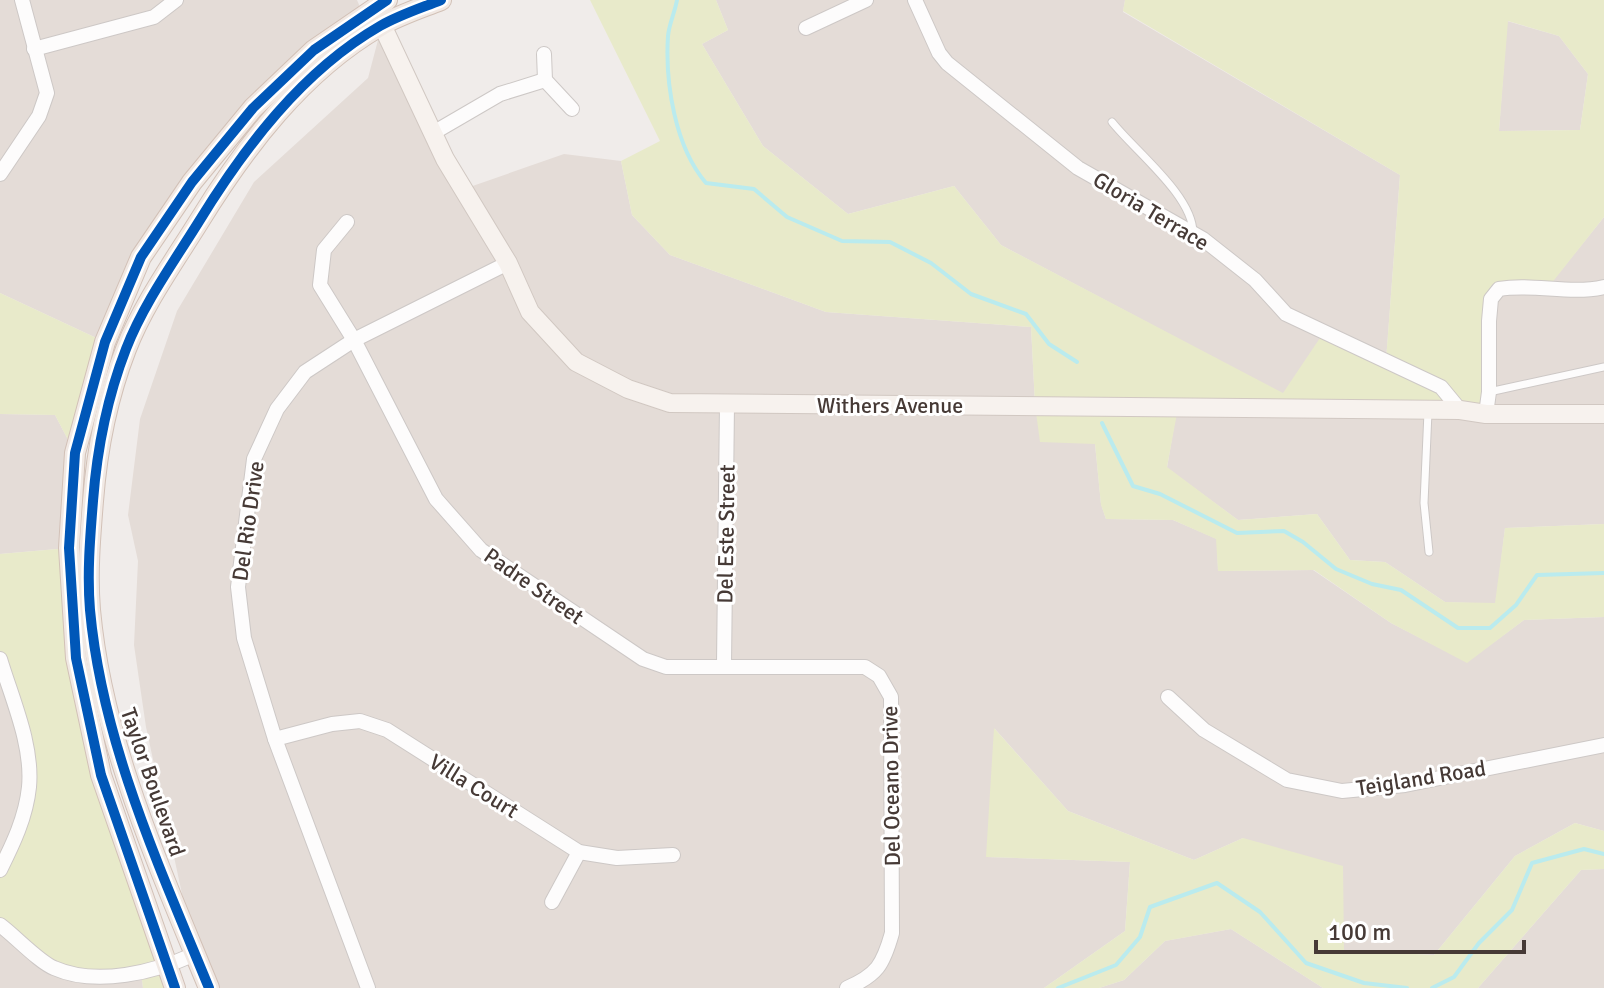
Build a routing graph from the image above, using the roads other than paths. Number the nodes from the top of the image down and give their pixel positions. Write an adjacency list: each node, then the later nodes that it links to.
1 (22, 0): 9 (street)
2 (176, 0): 9 (street)
3 (441, 0): 7 (main road, Taylor Boulevard)
4 (866, 0): 8 (street)
5 (915, 0): 17 (street, Gloria Terrace)
6 (372, 4): 7 (street, Withers Avenue); 40 (main road, Taylor Boulevard)
7 (382, 25): 14 (street, Withers Avenue); 39 (main road, Taylor Boulevard)
8 (806, 28)
9 (34, 49): 15 (street)
10 (544, 54): 11 (street)
11 (545, 80): 12 (street); 14 (street)
12 (572, 109)
13 (1112, 122): 17 (lane)
14 (433, 133): 18 (street, Withers Avenue)
15 (0, 174)
16 (347, 222): 20 (street, Padre Street)
17 (1193, 233): 25 (street, Gloria Terrace)
18 (508, 263): 20 (street, Del Rio Drive); 23 (street, Withers Avenue)
19 (1604, 287): 22 (street)
20 (354, 340): 30 (street, Padre Street); 32 (street, Del Rio Drive)
21 (1604, 367): 22 (lane)
22 (1489, 392): 26 (street)
23 (727, 404): 24 (street, Withers Avenue); 30 (street, Del Este Street)
24 (1428, 410): 25 (street, Withers Avenue); 28 (lane)
25 (1460, 410): 26 (street, Withers Avenue)
26 (1486, 414): 27 (street, Withers Avenue)
27 (1604, 414)
28 (1429, 552)
29 (0, 659): 36 (street)
30 (724, 665): 44 (street, Del Oceano Drive)
31 (1168, 697): 33 (street, Teigland Road)
32 (275, 739): 34 (street, Villa Court); 43 (street, Del Rio Drive)
33 (1604, 745)
34 (579, 852): 35 (street, Villa Court); 37 (street)
35 (673, 855)
36 (0, 870)
37 (552, 902)
38 (0, 925): 40 (street)
39 (195, 954): 40 (street); 42 (main road, Taylor Boulevard)
40 (167, 966): 41 (main road, Taylor Boulevard)
41 (175, 988)
42 (209, 988)
43 (368, 988)
44 (847, 988)

